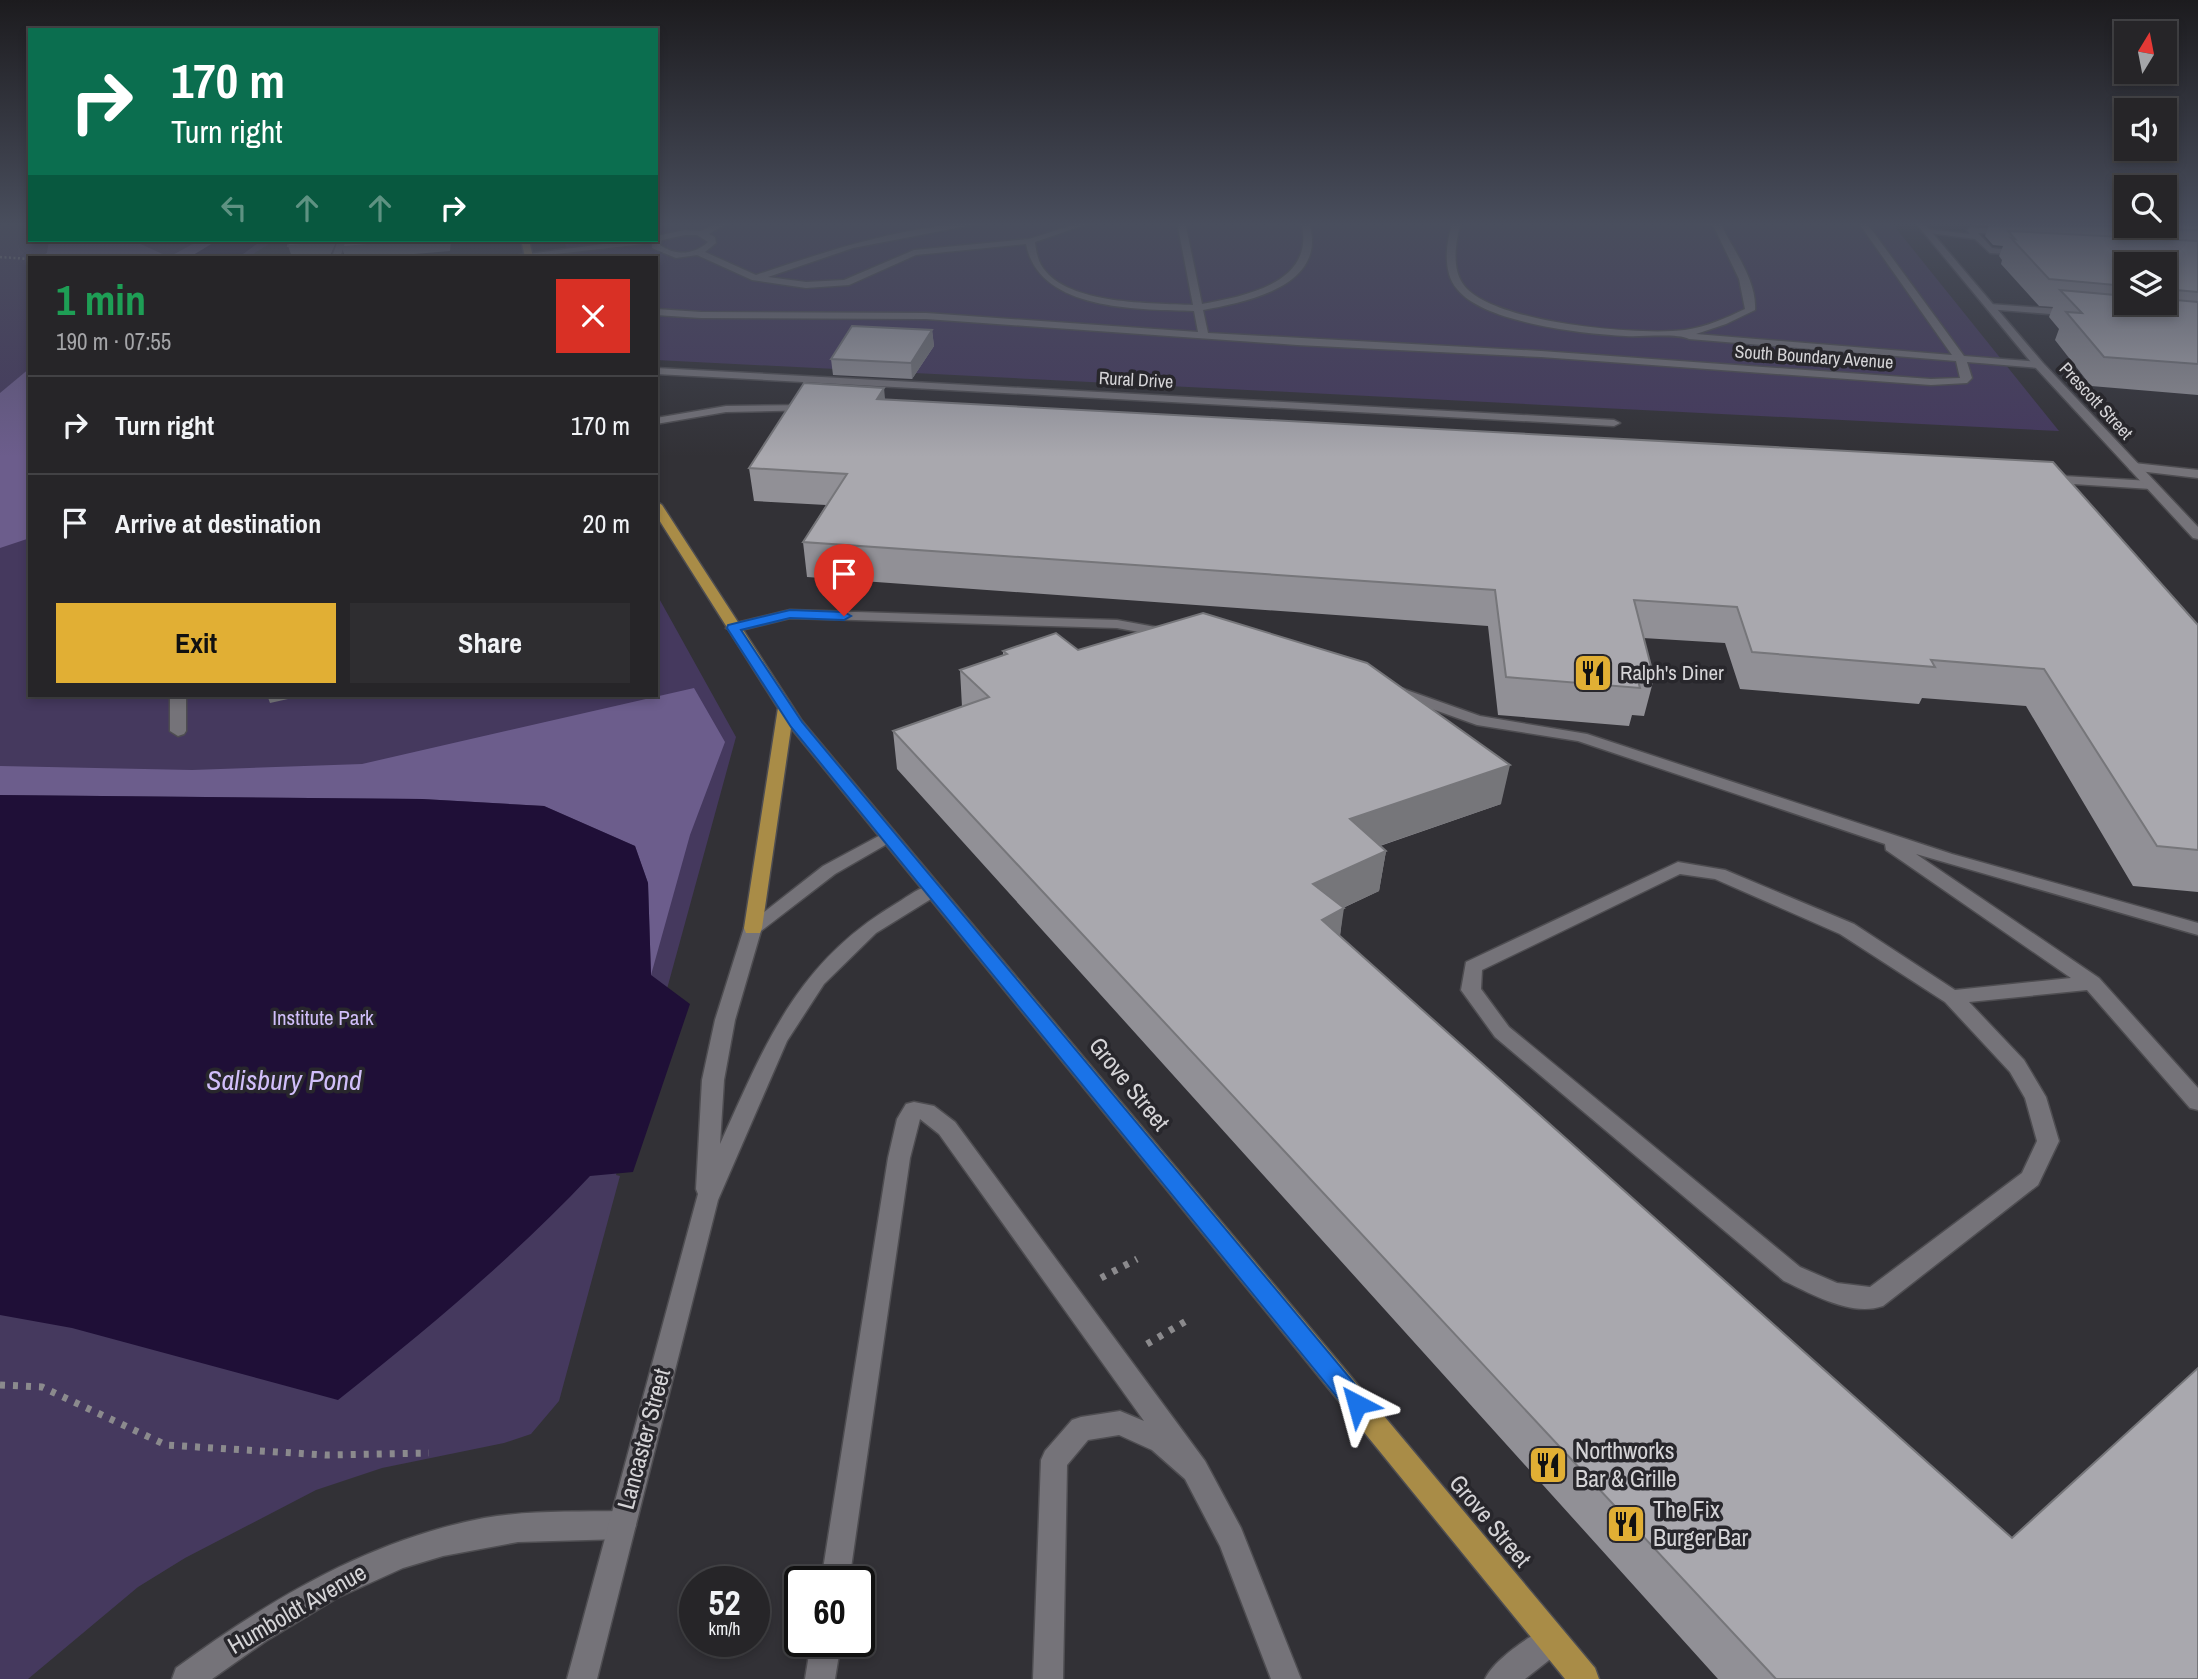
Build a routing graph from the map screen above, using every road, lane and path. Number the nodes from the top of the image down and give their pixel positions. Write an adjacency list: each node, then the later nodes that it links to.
1 (1106, 300): 9 (street)
2 (1196, 300): 9 (street)
3 (1229, 300): 9 (street)
4 (1479, 300): 14 (street)
5 (1751, 300): 13 (street)
6 (1918, 300): 15 (street)
7 (1984, 300): 8 (street, Prescott Street)
8 (1990, 307): 11 (street); 16 (street, Prescott Street)
9 (1198, 308): 12 (street)
10 (658, 312): 12 (street, South Boundary Avenue)
11 (2080, 314)
12 (1203, 333): 14 (street, South Boundary Avenue)
13 (1675, 334): 14 (street); 15 (street)
14 (1550, 341): 15 (street, South Boundary Avenue)
15 (1960, 358): 16 (street)
16 (2039, 365): 21 (street, Prescott Street)
17 (658, 371): 20 (street, Rural Drive)
18 (830, 409): 19 (street)
19 (658, 421)
20 (1614, 424)
21 (2134, 467): 22 (street); 24 (street, Prescott Street)
22 (2198, 474)
23 (2039, 478): 24 (street)
24 (2151, 485): 26 (street, Prescott Street)
25 (658, 508): 27 (main road, Grove Street)
26 (2198, 535)
27 (733, 628): 28 (street); 31 (main road, Grove Street)
28 (1186, 636)
29 (1386, 688): 33 (street)
30 (178, 697): 32 (street)
31 (786, 708): 34 (main road, Grove Street); 36 (main road)
32 (178, 731)
33 (1875, 834): 37 (street); 38 (street)
34 (888, 836): 35 (main road, Grove Street); 36 (street)
35 (933, 890): 41 (street, Lancaster Street); 47 (main road, Grove Street)
36 (753, 929): 41 (street, Lancaster Street)
37 (2198, 929)
38 (2092, 982): 39 (street); 40 (street)
39 (1952, 997): 39 (street)
40 (2198, 1102)
41 (706, 1200): 45 (street, Lancaster Street)
42 (0, 1385): 43 (path)
43 (429, 1453)
44 (1195, 1470): 46 (street); 52 (street); 53 (street)
45 (622, 1525): 49 (street, Humboldt Avenue); 50 (street, Lancaster Street)
46 (837, 1566)
47 (1552, 1640): 54 (street); 55 (main road, Grove Street)
48 (824, 1657): 51 (street)
49 (187, 1679)
50 (582, 1679)
51 (820, 1679)
52 (1048, 1679)
53 (1286, 1679)
54 (1500, 1679)
55 (1584, 1679)

